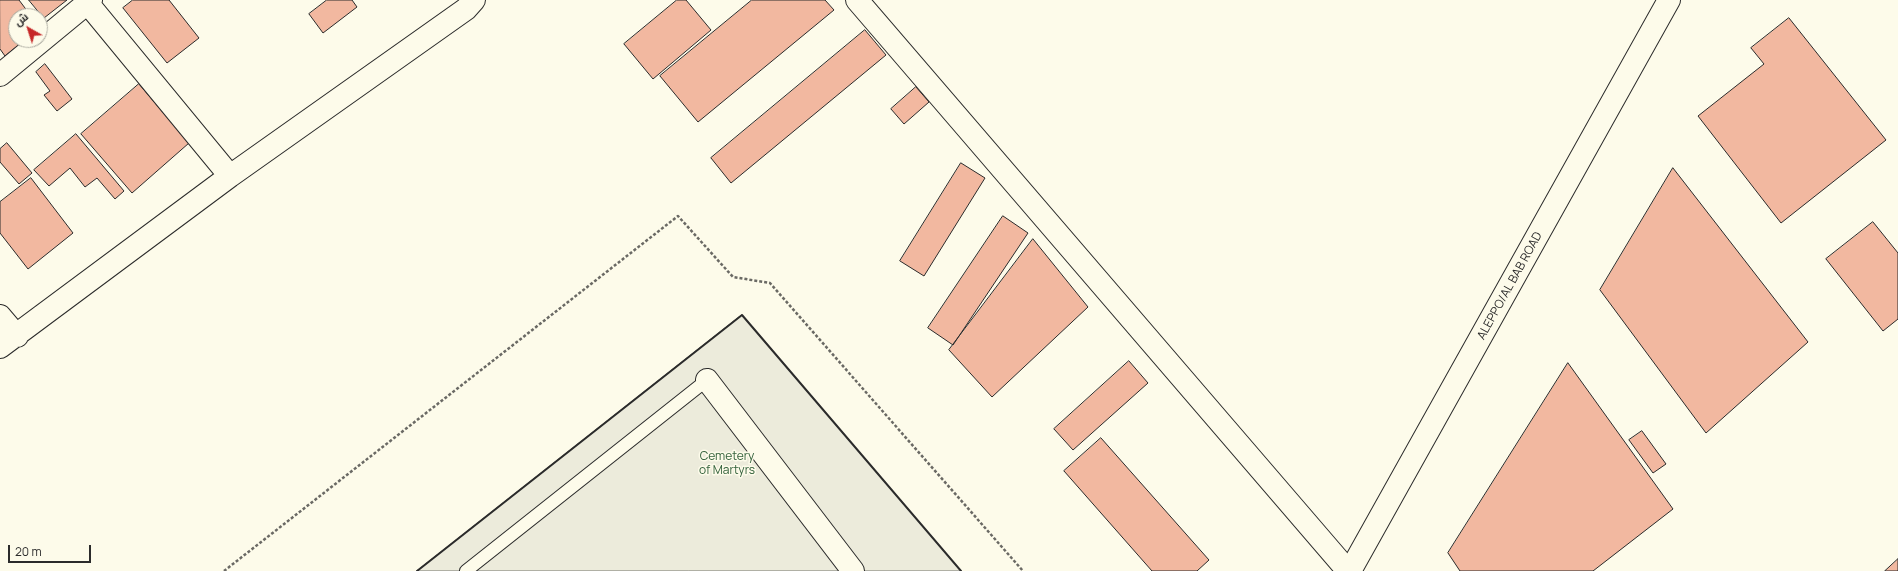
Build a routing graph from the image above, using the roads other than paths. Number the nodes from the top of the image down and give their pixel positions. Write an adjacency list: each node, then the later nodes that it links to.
1 (857, 0): 12 (street)
2 (1669, 0): 12 (street, ALEPPO/AL BAB ROAD)
3 (88, 1): 5 (street); 6 (street)
4 (466, 3): 6 (street)
5 (0, 75)
6 (230, 176): 8 (street)
7 (0, 316): 8 (street)
8 (9, 342)
9 (707, 380): 10 (lane); 11 (street)
10 (466, 571)
11 (854, 571)
12 (1349, 571)

